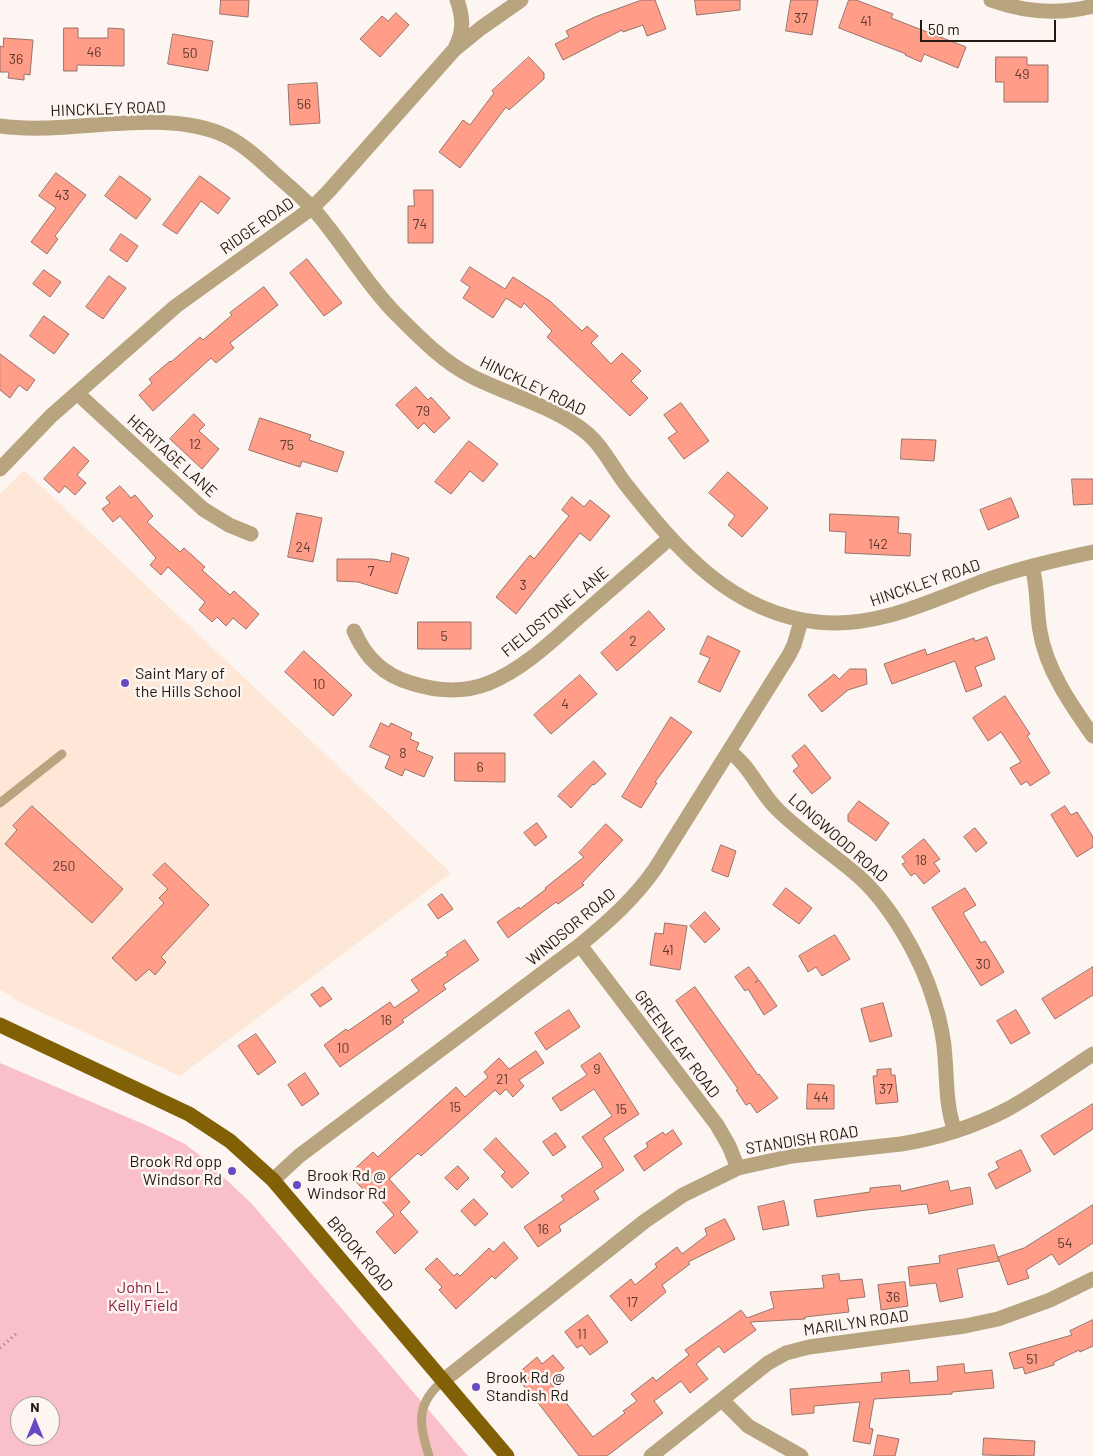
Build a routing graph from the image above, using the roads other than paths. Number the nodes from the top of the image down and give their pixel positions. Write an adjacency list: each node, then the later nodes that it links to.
1 (457, 0): 5 (street)
2 (521, 0): 5 (street, RIDGE ROAD)
3 (990, 0): 4 (street)
4 (1093, 6)
5 (454, 50): 7 (street, RIDGE ROAD)
6 (0, 126): 7 (street, HINCKLEY ROAD)
7 (312, 208): 8 (street, RIDGE ROAD); 11 (street, HINCKLEY ROAD)
8 (77, 393): 9 (street, RIDGE ROAD); 10 (street, HERITAGE LANE)
9 (0, 468)
10 (251, 534)
11 (670, 538): 14 (street, HINCKLEY ROAD); 15 (street, FIELDSTONE LANE)
12 (1093, 552): 13 (street, HINCKLEY ROAD)
13 (1032, 566): 14 (street, HINCKLEY ROAD); 16 (street)
14 (801, 620): 17 (street, WINDSOR ROAD)
15 (354, 631)
16 (1093, 736)
17 (729, 751): 20 (street, WINDSOR ROAD); 23 (street, LONGWOOD ROAD)
18 (62, 754): 19 (lane)
19 (0, 803)
20 (580, 945): 24 (street, GREENLEAF ROAD); 25 (street, WINDSOR ROAD)
21 (0, 1025): 25 (main road, BROOK ROAD)
22 (1093, 1054): 23 (street, STANDISH ROAD)
23 (955, 1131): 24 (street, STANDISH ROAD)
24 (738, 1168): 27 (street, STANDISH ROAD)
25 (273, 1180): 27 (main road, BROOK ROAD)
26 (1093, 1279): 28 (street, MARILYN ROAD)
27 (444, 1380): 29 (lane); 30 (main road, BROOK ROAD)
28 (722, 1400): 31 (street, MARILYN ROAD); 32 (street)
29 (429, 1456)
30 (507, 1456)
31 (650, 1456)
32 (801, 1456)

